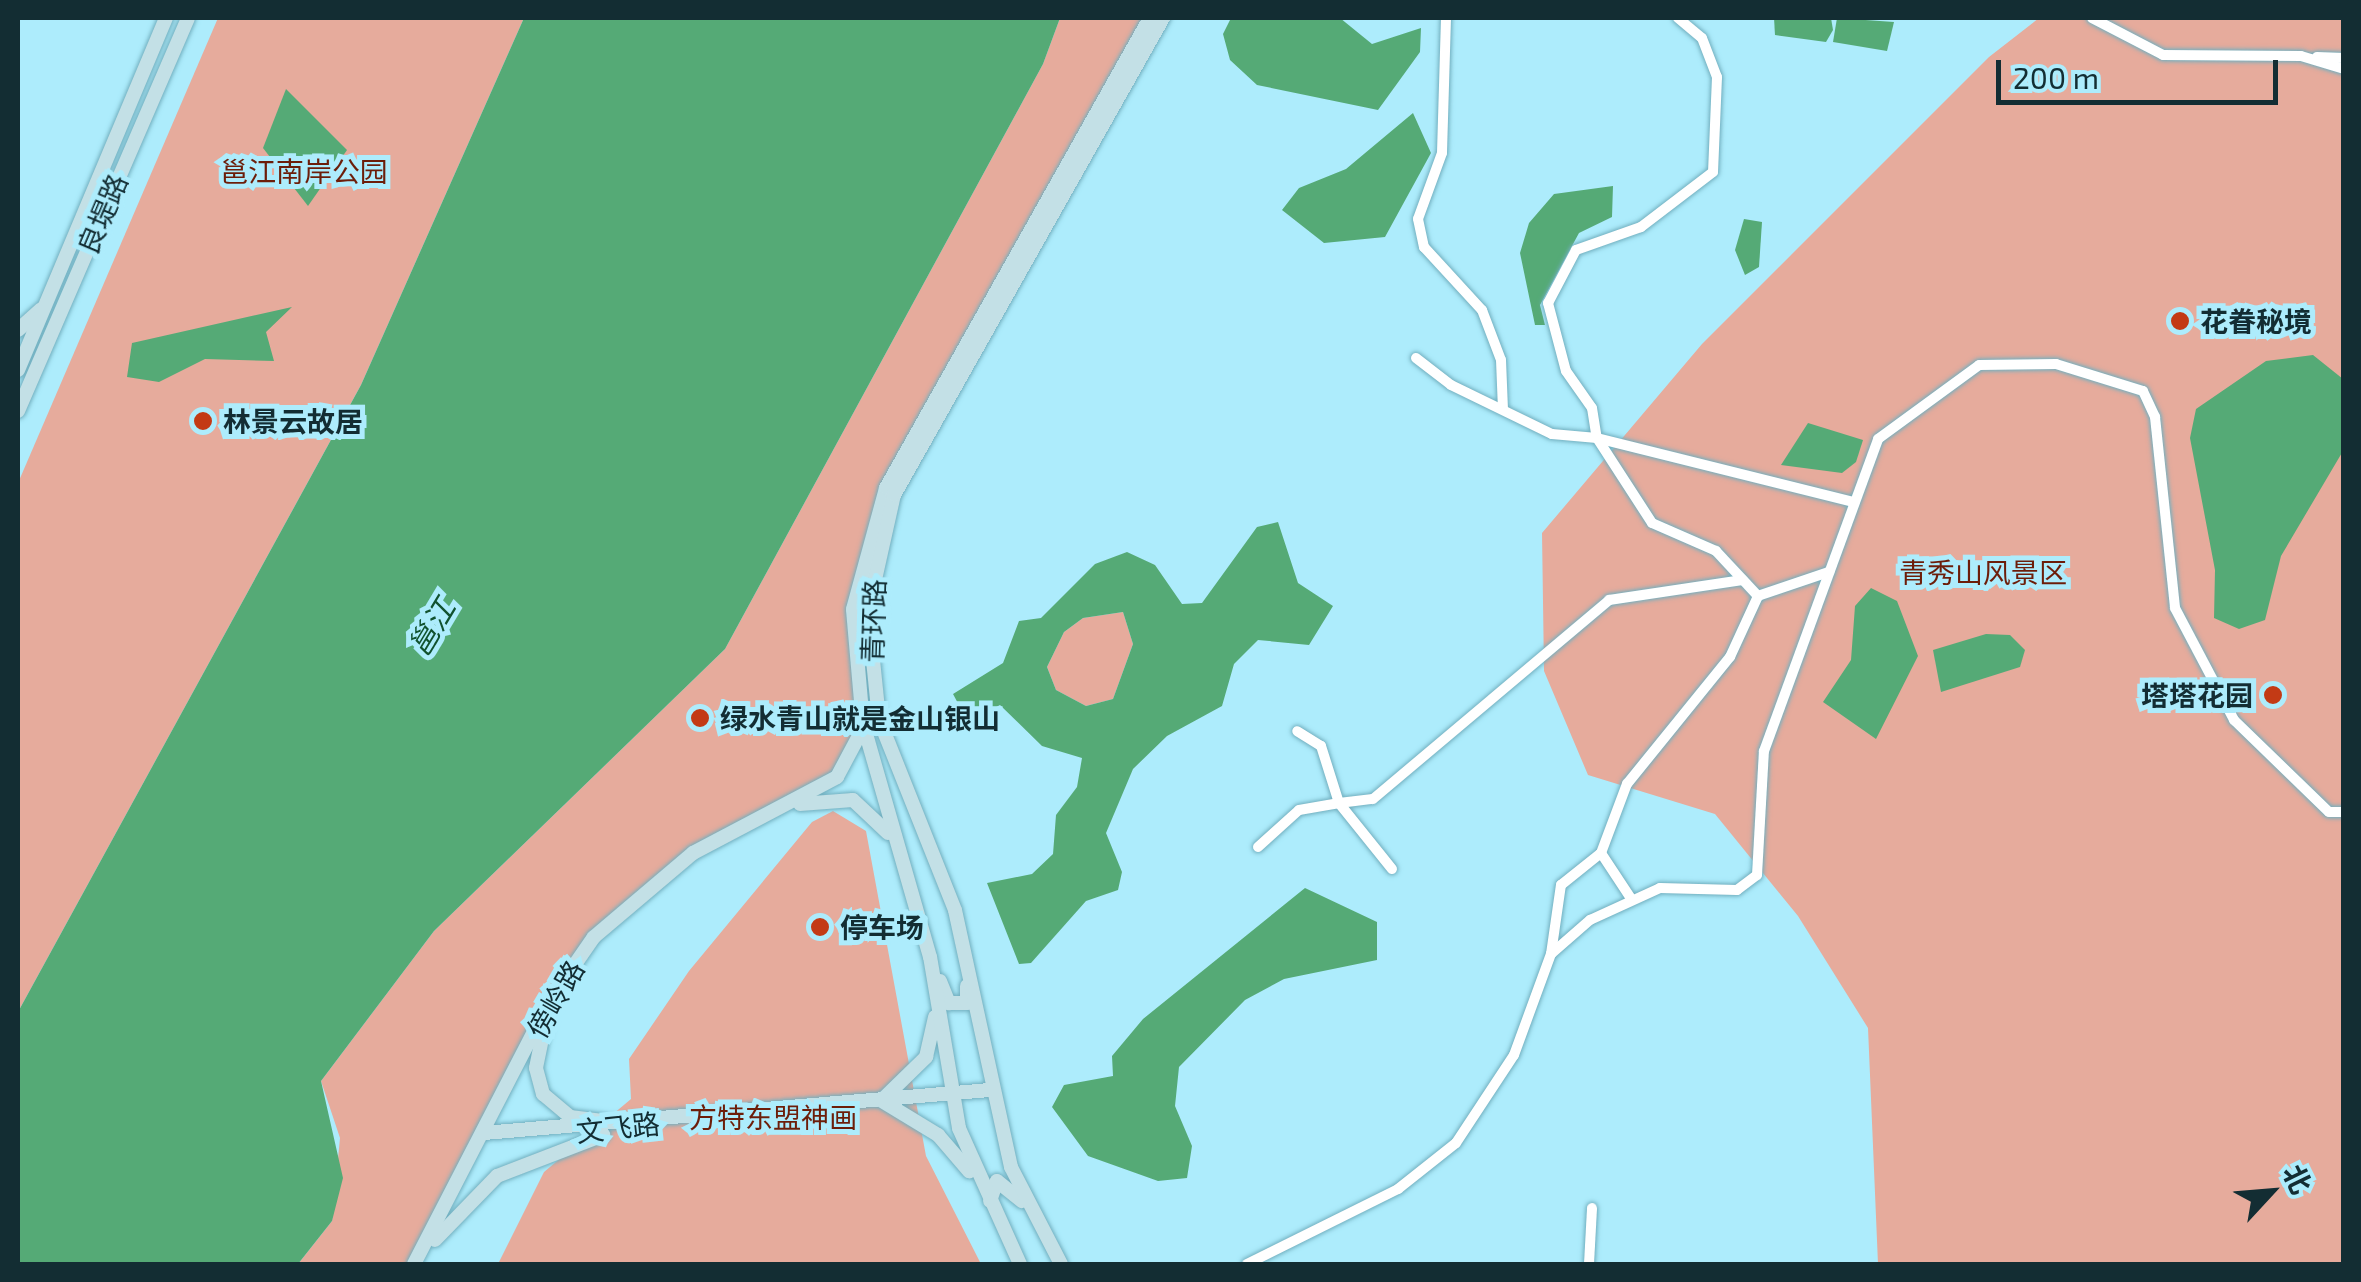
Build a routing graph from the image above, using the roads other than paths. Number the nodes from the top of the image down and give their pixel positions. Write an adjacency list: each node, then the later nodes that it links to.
1 (166, 18): 11 (main road, 良堤路)
2 (188, 18): 14 (main road, 良堤路)
3 (1150, 18): 22 (main road, 青环路)
4 (1163, 18): 32 (main road, 青环路)
5 (1446, 18): 15 (street)
6 (1678, 18): 17 (street)
7 (2092, 18): 8 (street)
8 (2301, 56): 9 (street); 10 (street)
9 (2344, 58)
10 (2344, 69)
11 (45, 305): 12 (main road); 14 (main road, 良堤路)
12 (18, 330)
13 (1416, 358): 15 (street)
14 (21, 371): 16 (main road, 良堤路)
15 (1503, 409): 17 (street)
16 (18, 411)
17 (1597, 438): 18 (street); 20 (street)
18 (1854, 502): 19 (street); 26 (street)
19 (1829, 572): 21 (street); 31 (street)
20 (1742, 580): 21 (street); 24 (street)
21 (1758, 596): 28 (street)
22 (863, 724): 25 (main road); 30 (main road, 青环路)
23 (1297, 732): 24 (street)
24 (1339, 804): 27 (street); 29 (street)
25 (780, 810): 30 (main road); 36 (main road, 傍岭路)
26 (2344, 812)
27 (1258, 847)
28 (1602, 853): 31 (street); 33 (street)
29 (1392, 868)
30 (908, 877): 34 (main road, 青环路)
31 (1630, 897): 33 (street)
32 (966, 952): 34 (main road); 37 (main road, 青环路)
33 (1551, 954): 49 (street)
34 (930, 957): 35 (main road, 青环路)
35 (936, 994): 38 (main road, 青环路); 39 (main road)
36 (551, 999): 40 (main road); 41 (main road, 傍岭路)
37 (990, 1090): 38 (main road, 文飞路); 44 (main road, 青环路)
38 (953, 1094): 39 (main road, 文飞路); 42 (main road, 青环路)
39 (881, 1100): 40 (main road, 文飞路); 42 (main road)
40 (640, 1124): 41 (main road, 文飞路); 46 (main road)
41 (484, 1133): 46 (main road, 傍岭路)
42 (978, 1183): 45 (main road, 青环路)
43 (1592, 1208): 50 (street)
44 (1030, 1209): 45 (main road); 48 (main road, 青环路)
45 (998, 1227): 47 (main road, 青环路)
46 (416, 1264)
47 (1020, 1264)
48 (1060, 1264)
49 (1247, 1264)
50 (1589, 1264)

